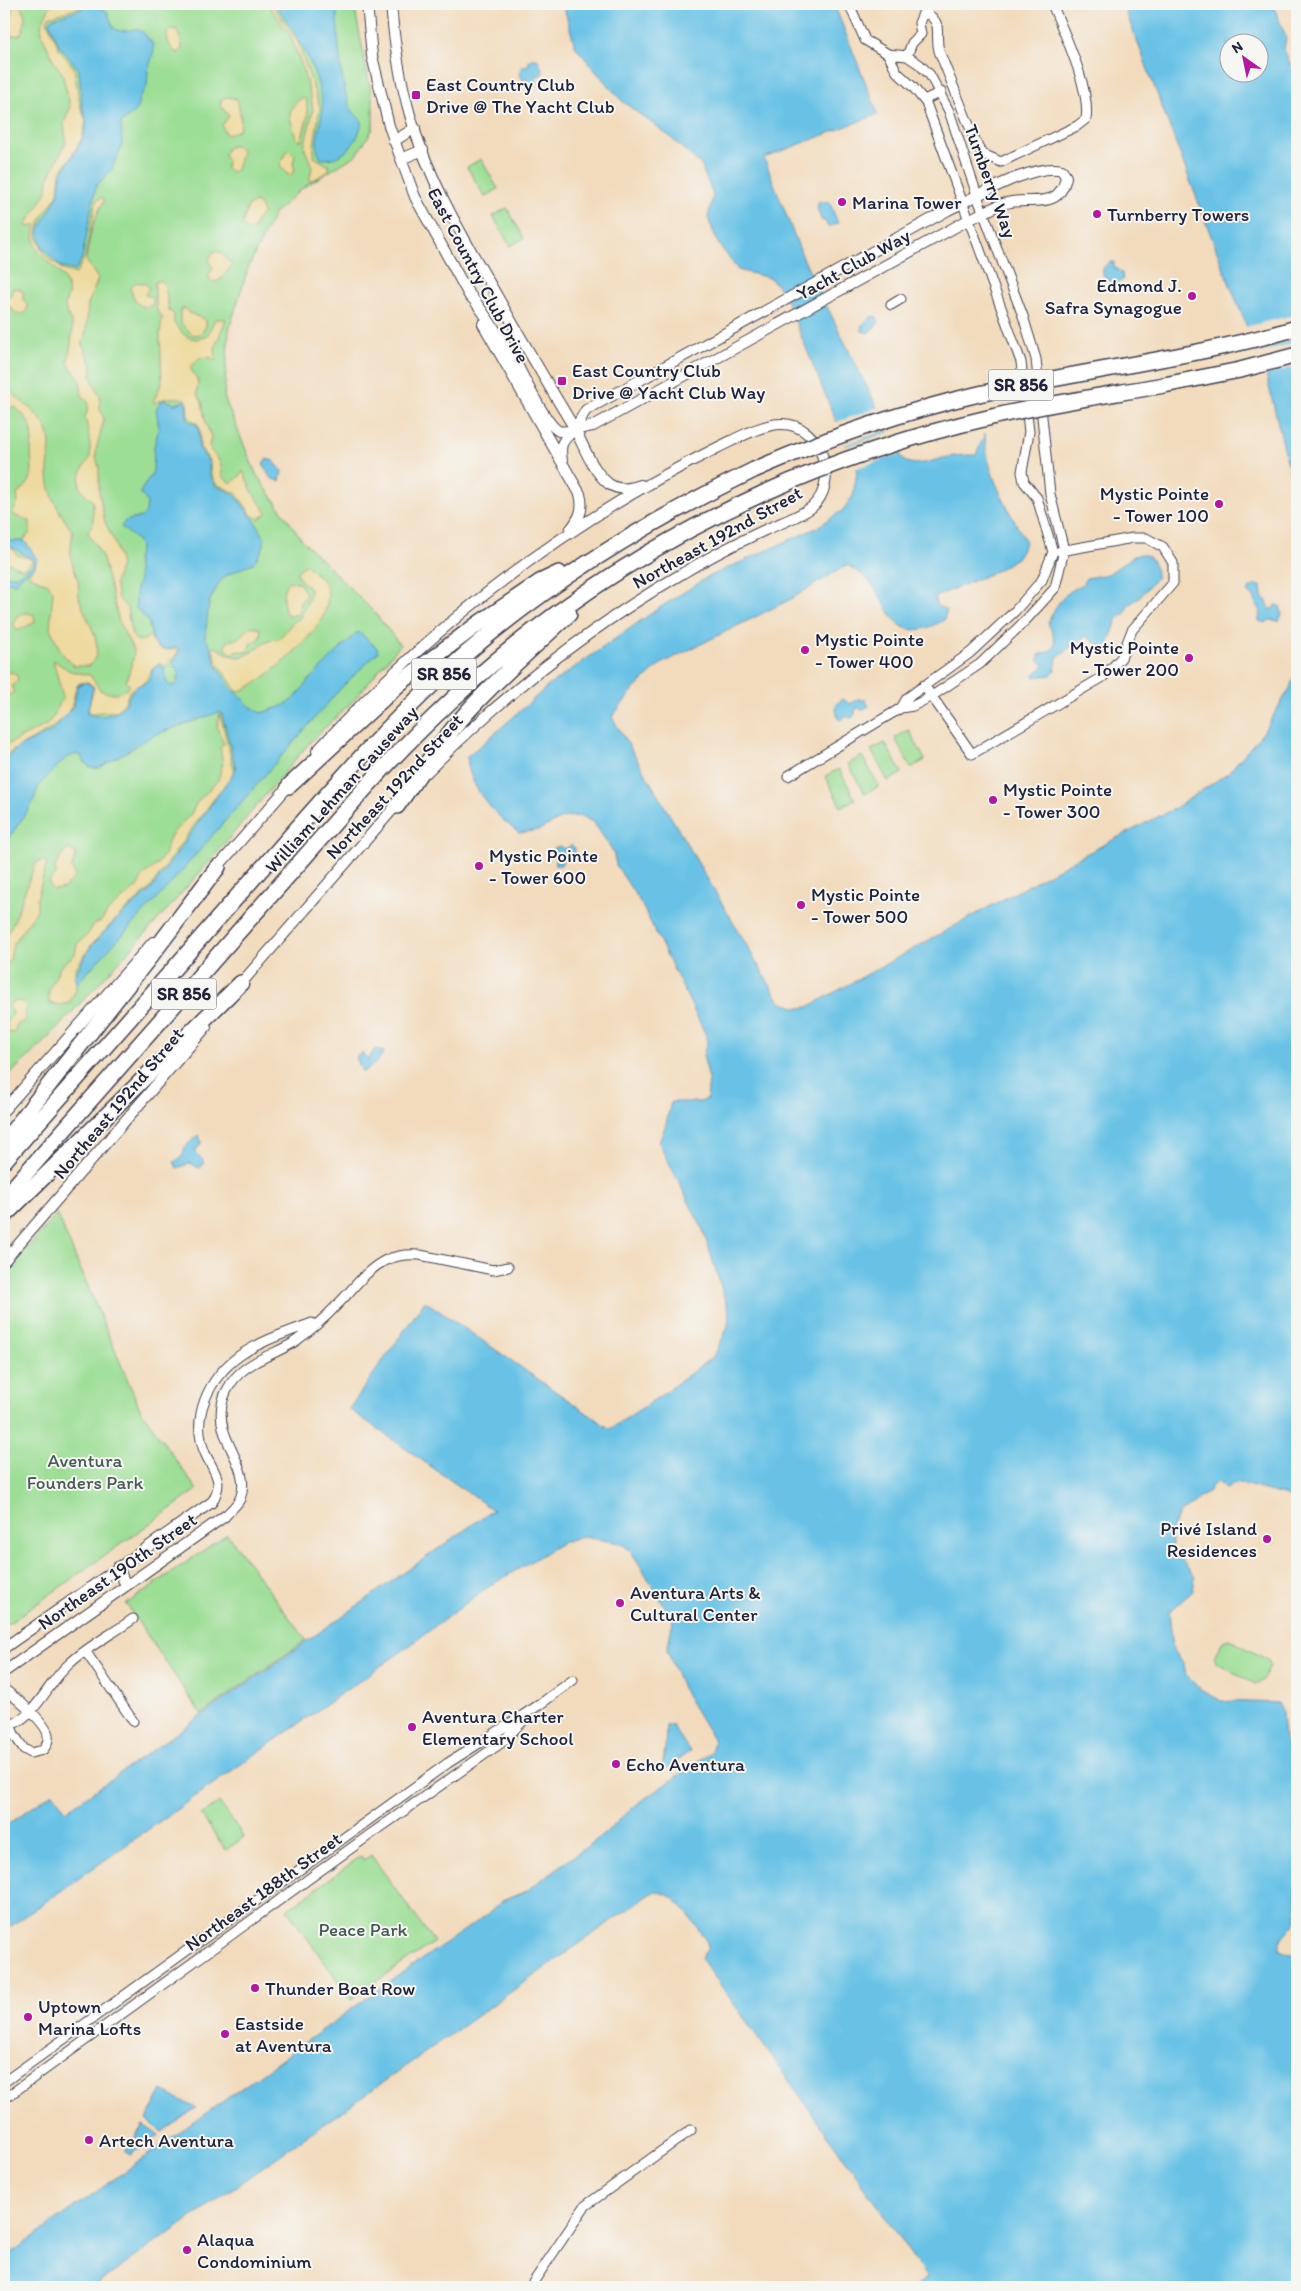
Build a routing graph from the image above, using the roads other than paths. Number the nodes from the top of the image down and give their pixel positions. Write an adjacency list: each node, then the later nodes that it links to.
1 (367, 4): 11 (street, East Country Club Drive)
2 (391, 4): 10 (street, East Country Club Drive)
3 (849, 4): 6 (street, Turnberry Way)
4 (1052, 4): 5 (street)
5 (924, 8): 7 (street)
6 (888, 54): 7 (street, Turnberry Way); 9 (street, Turnberry Way)
7 (907, 56): 8 (street, Turnberry Way)
8 (941, 92): 9 (street); 14 (street, Turnberry Way)
9 (924, 100): 15 (street, Turnberry Way)
10 (415, 128): 11 (street); 12 (street, East Country Club Drive)
11 (394, 141): 13 (street, East Country Club Drive)
12 (422, 150): 13 (street); 27 (street, East Country Club Drive)
13 (401, 159): 20 (street, East Country Club Drive)
14 (978, 196): 15 (street, Yacht Club Way); 16 (street, Turnberry Way); 16 (street, Yacht Club Way)
15 (961, 204): 17 (street, Turnberry Way); 27 (street, Yacht Club Way)
16 (984, 213): 17 (street, Yacht Club Way); 18 (street, Turnberry Way)
17 (968, 220): 19 (street, Turnberry Way); 27 (street, Yacht Club Way)
18 (1010, 280): 19 (street); 25 (street, Turnberry Way)
19 (994, 285): 26 (street, Turnberry Way)
20 (468, 291): 27 (street); 30 (street, East Country Club Drive)
21 (901, 299): 22 (street)
22 (891, 305)
23 (1297, 328): 35 (highway, William Lehman Causeway / SR 856, bridge)
24 (1297, 355): 38 (highway, William Lehman Causeway / SR 856, bridge)
25 (1036, 359): 26 (street); 28 (street, Turnberry Way)
26 (1021, 362): 29 (street, Turnberry Way)
27 (574, 429): 30 (street); 31 (street, East Country Club Drive)
28 (1044, 431): 29 (street); 32 (street, Turnberry Way)
29 (1029, 432): 33 (street, Turnberry Way)
30 (562, 461): 34 (street, East Country Club Drive)
31 (658, 479): 34 (street, Northeast 192nd Street); 44 (street, Northeast 192nd Street)
32 (1050, 494): 33 (street); 36 (street, Turnberry Way)
33 (1037, 498): 37 (street, Turnberry Way)
34 (556, 542): 43 (street, Northeast 192nd Street)
35 (612, 546): 43 (highway); 49 (highway, William Lehman Causeway / SR 856)
36 (1064, 550): 37 (street); 40 (street); 40 (street)
37 (1053, 552): 39 (street)
38 (608, 578): 44 (highway); 50 (highway, William Lehman Causeway / SR 856)
39 (924, 684): 40 (street); 41 (street)
40 (932, 696): 41 (street)
41 (901, 708): 42 (street)
42 (788, 776)
43 (289, 786): 45 (street, Northeast 192nd Street)
44 (397, 806): 46 (street, Northeast 192nd Street)
45 (218, 867): 47 (street, Northeast 192nd Street); 48 (highway)
46 (241, 983): 51 (highway); 52 (street, Northeast 192nd Street)
47 (4, 1110)
48 (4, 1142)
49 (4, 1161)
50 (4, 1198)
51 (4, 1216)
52 (4, 1261)
53 (508, 1267): 54 (street)
54 (319, 1321): 55 (street); 56 (street)
55 (212, 1502): 57 (street, Northeast 190th Street)
56 (225, 1516): 58 (street, Northeast 190th Street)
57 (118, 1567): 58 (street); 60 (street, Northeast 190th Street)
58 (126, 1586): 62 (street, Northeast 190th Street)
59 (133, 1619): 61 (street)
60 (4, 1648)
61 (86, 1652): 67 (street); 68 (street)
62 (4, 1672)
63 (573, 1680): 65 (street, Northeast 188th Street)
64 (4, 1689): 67 (street)
65 (539, 1706): 70 (street, Northeast 188th Street); 71 (street, Northeast 188th Street)
66 (4, 1712): 69 (street)
67 (30, 1712): 69 (street); 69 (street)
68 (133, 1721)
69 (7, 1726)
70 (4, 2082)
71 (4, 2100)
72 (691, 2130): 73 (street)
73 (530, 2287)

